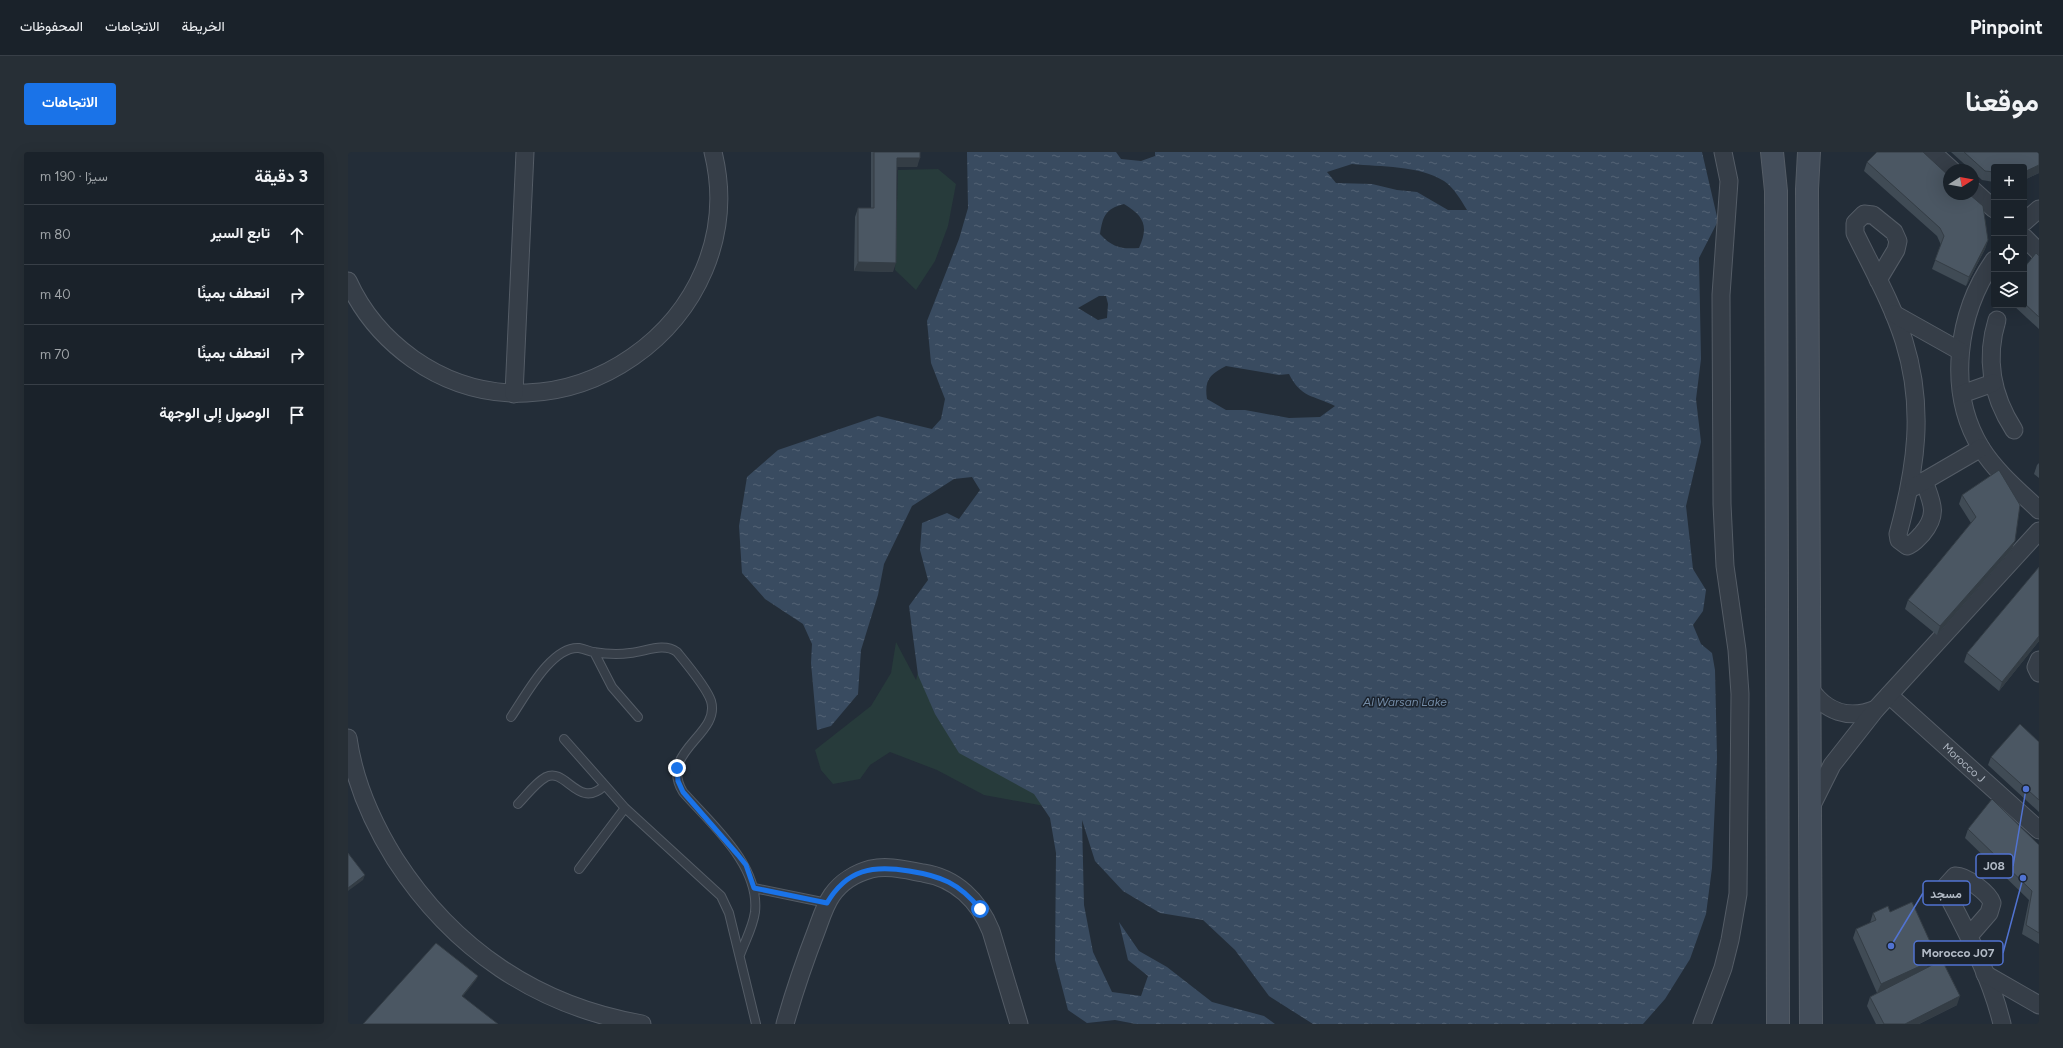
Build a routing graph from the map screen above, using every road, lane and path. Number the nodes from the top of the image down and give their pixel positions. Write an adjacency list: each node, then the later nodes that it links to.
1 (524, 152): 21 (street)
2 (713, 152): 21 (street)
3 (1723, 152): 53 (street)
4 (1772, 152): 54 (street)
5 (1809, 152): 30 (street)
6 (1932, 152): 7 (street)
7 (1945, 164)
8 (1979, 195): 9 (street)
9 (1991, 206)
10 (2039, 209): 11 (street)
11 (2027, 219)
12 (2027, 240): 13 (street)
13 (2039, 252)
14 (1991, 266): 19 (street)
15 (1878, 280): 17 (street)
16 (350, 287): 21 (street)
17 (1894, 314): 19 (street); 24 (street)
18 (1997, 320): 20 (street)
19 (1960, 351): 22 (street)
20 (1993, 383): 22 (street); 23 (street)
21 (514, 394)
22 (1962, 394): 24 (street)
23 (2014, 430)
24 (1981, 448): 25 (street)
25 (2039, 510)
26 (2039, 531): 31 (street)
27 (594, 652): 33 (lane); 34 (lane); 43 (lane)
28 (2039, 660): 29 (street)
29 (2039, 673)
30 (1809, 687): 32 (street); 40 (street)
31 (1889, 695): 32 (street); 41 (street, Morocco J)
32 (1876, 709): 40 (street)
33 (511, 717)
34 (638, 717)
35 (348, 738): 49 (street)
36 (564, 740): 37 (lane)
37 (604, 786): 38 (lane); 39 (lane)
38 (518, 804)
39 (625, 808): 42 (lane); 46 (lane)
40 (1810, 811): 55 (street)
41 (2039, 830)
42 (579, 869)
43 (754, 888): 44 (lane); 46 (lane)
44 (827, 903): 51 (street); 52 (street)
45 (1969, 936): 47 (street)
46 (740, 955): 50 (lane)
47 (1985, 974): 48 (street); 56 (street)
48 (2039, 1006)
49 (642, 1024)
50 (756, 1024)
51 (785, 1024)
52 (1019, 1024)
53 (1702, 1024)
54 (1778, 1024)
55 (1810, 1024)
56 (2002, 1024)

